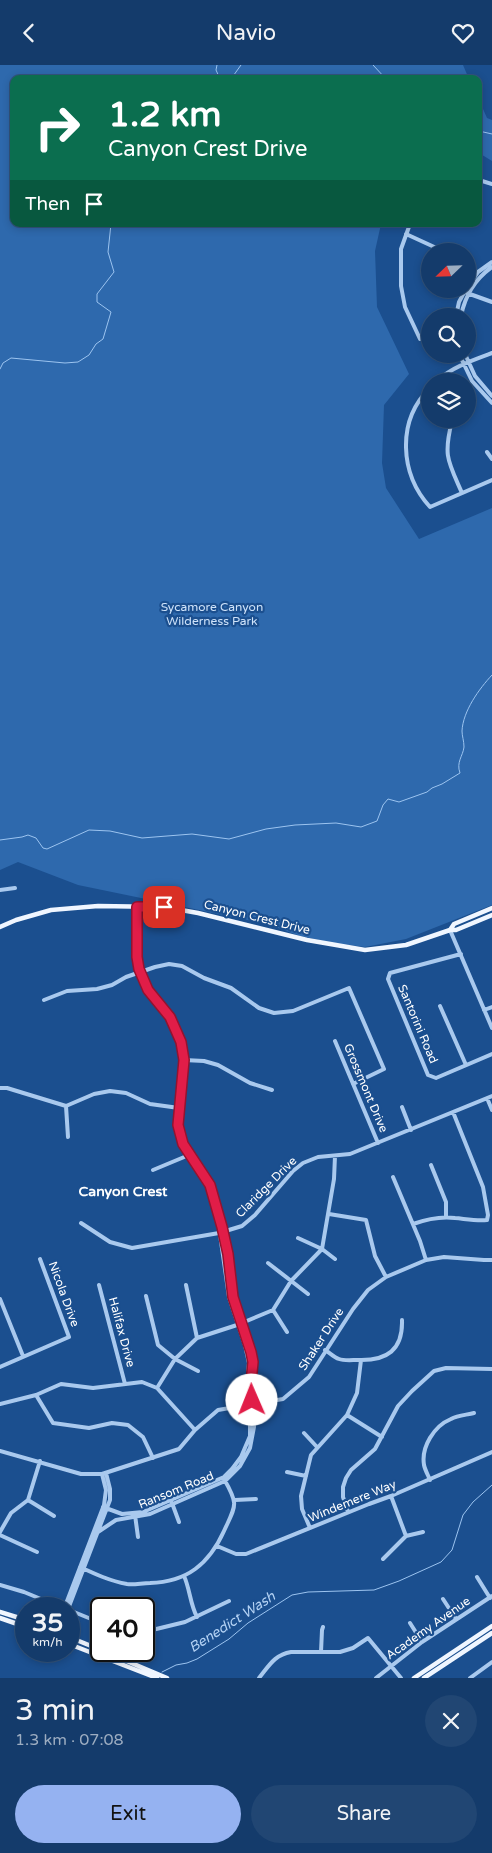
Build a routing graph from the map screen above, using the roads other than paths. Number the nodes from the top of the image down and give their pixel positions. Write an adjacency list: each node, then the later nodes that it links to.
1 (409, 227): 2 (street)
2 (406, 234): 3 (street); 10 (street)
3 (426, 243)
4 (492, 262): 6 (street)
5 (492, 267): 7 (street)
6 (476, 275)
7 (476, 281)
8 (476, 294): 9 (street)
9 (492, 302)
10 (421, 339)
11 (492, 353): 12 (street)
12 (476, 359)
13 (466, 363): 14 (street); 15 (street); 17 (street)
14 (448, 373)
15 (492, 395)
16 (421, 400): 22 (street)
17 (492, 403)
18 (450, 428): 22 (street)
19 (487, 451): 20 (street)
20 (492, 459)
21 (492, 480): 22 (street)
22 (462, 493)
23 (15, 888): 24 (street)
24 (0, 890)
25 (137, 907): 28 (main road, Canyon Crest Drive); 29 (main road, Canyon Crest Drive); 31 (street, Ransom Road)
26 (492, 909): 29 (main road, Canyon Crest Drive)
27 (492, 915): 29 (main road, Canyon Crest Drive)
28 (0, 927)
29 (450, 930): 30 (street)
30 (461, 954): 35 (street); 40 (street, Santorini Road)
31 (140, 973): 32 (street); 39 (street, Ransom Road); 41 (street)
32 (44, 1000)
33 (440, 1006): 40 (street)
34 (492, 1007): 35 (street)
35 (484, 1010): 36 (street)
36 (492, 1028)
37 (334, 1041): 41 (street, Grossmont Drive)
38 (492, 1054): 40 (street)
39 (184, 1060): 43 (street); 48 (street, Ransom Road)
40 (466, 1065)
41 (353, 1084): 53 (street, Grossmont Drive)
42 (0, 1088): 46 (street)
43 (272, 1091)
44 (492, 1096): 45 (street, Claridge Drive)
45 (487, 1098): 49 (street); 50 (street, Claridge Drive)
46 (66, 1106): 48 (street); 52 (street)
47 (402, 1107): 51 (street)
48 (179, 1108): 54 (street, Ransom Road)
49 (492, 1110)
50 (452, 1112): 51 (street, Claridge Drive); 60 (street)
51 (411, 1130): 53 (street, Claridge Drive)
52 (68, 1137)
53 (378, 1143): 55 (street, Claridge Drive)
54 (189, 1155): 57 (street); 63 (street, Ransom Road)
55 (335, 1156): 59 (street); 63 (street, Claridge Drive)
56 (431, 1165): 60 (street)
57 (153, 1170)
58 (393, 1177): 62 (street)
59 (329, 1214): 65 (street); 71 (street)
60 (446, 1217): 62 (street)
61 (81, 1223): 63 (street, Claridge Drive)
62 (413, 1224): 68 (street)
63 (221, 1232): 80 (street, Ransom Road)
64 (298, 1238): 65 (street)
65 (322, 1249): 67 (street); 72 (street)
66 (40, 1259): 84 (street, Nicola Drive)
67 (335, 1259)
68 (426, 1260): 69 (street, Shaker Drive); 71 (street, Shaker Drive)
69 (492, 1260)
70 (268, 1263): 72 (street)
71 (386, 1277): 83 (street, Shaker Drive)
72 (291, 1281): 75 (street); 78 (street)
73 (98, 1285): 90 (street, Halifax Drive)
74 (186, 1285): 82 (street)
75 (308, 1294)
76 (146, 1296): 85 (street)
77 (0, 1299): 84 (street)
78 (274, 1310): 80 (street); 81 (street)
79 (402, 1320): 86 (street)
80 (239, 1324): 82 (street); 94 (street, Ransom Road)
81 (288, 1332)
82 (197, 1338): 85 (street)
83 (325, 1350): 86 (street); 94 (street, Shaker Drive)
84 (23, 1356): 87 (street)
85 (175, 1359): 89 (street); 91 (street)
86 (361, 1360): 96 (street)
87 (0, 1367)
88 (492, 1369): 99 (street)
89 (198, 1371)
90 (125, 1384): 91 (street); 92 (street)
91 (157, 1388): 97 (street)
92 (36, 1395): 93 (street); 103 (street)
93 (0, 1404)
94 (250, 1404): 97 (street, Shaker Drive); 108 (street, Ransom Road)
95 (474, 1413): 109 (street)
96 (348, 1415): 99 (street); 100 (street)
97 (196, 1430): 103 (street, Shaker Drive)
98 (304, 1433): 100 (street)
99 (382, 1437): 116 (street)
100 (317, 1447): 107 (street)
101 (0, 1451): 104 (street, Shaker Drive)
102 (492, 1452): 109 (street, Windemere Way)
103 (153, 1458): 106 (street, Shaker Drive)
104 (40, 1461): 106 (street, Shaker Drive); 112 (street)
105 (286, 1472): 107 (street)
106 (104, 1473): 115 (street)
107 (306, 1476): 121 (street)
108 (224, 1479): 113 (street); 114 (street, Ransom Road)
109 (430, 1480): 110 (street, Windemere Way)
110 (391, 1496): 116 (street, Windemere Way); 125 (street)
111 (256, 1499): 113 (street)
112 (28, 1500): 118 (street); 124 (street)
113 (235, 1500): 127 (street)
114 (172, 1502): 117 (street, Ransom Road); 119 (street)
115 (104, 1512): 117 (street, Ransom Road); 120 (street); 122 (street); 130 (street)
116 (348, 1512): 121 (street, Windemere Way)
117 (135, 1515): 120 (street, Ransom Road); 126 (street)
118 (54, 1516)
119 (179, 1522)
120 (110, 1523): 122 (street, Ransom Road)
121 (310, 1528): 127 (street, Windemere Way)
122 (98, 1532): 130 (street)
123 (423, 1532): 125 (street)
124 (0, 1533): 128 (street)
125 (406, 1535): 129 (street)
126 (138, 1537)
127 (217, 1546): 131 (street)
128 (37, 1552)
129 (383, 1559)
130 (82, 1568): 131 (street); 135 (street)
131 (184, 1576): 141 (street)
132 (477, 1577): 136 (street)
133 (0, 1585): 134 (street)
134 (36, 1597)
135 (71, 1597)
136 (491, 1597): 143 (street, Academy Avenue)
137 (443, 1599): 143 (street)
138 (229, 1601): 141 (street)
139 (0, 1611): 140 (main road)
140 (15, 1616)
141 (197, 1617): 148 (street)
142 (0, 1618): 144 (main road)
143 (456, 1619): 150 (street, Academy Avenue)
144 (15, 1623)
145 (410, 1623): 150 (street)
146 (492, 1626): 161 (main road)
147 (324, 1627): 152 (street)
148 (155, 1631)
149 (492, 1633): 162 (main road)
150 (422, 1642): 155 (street, Academy Avenue)
151 (80, 1648): 156 (main road)
152 (321, 1651): 155 (street); 158 (street)
153 (128, 1662): 157 (main road)
154 (492, 1663): 163 (street)
155 (391, 1666): 159 (street, Academy Avenue); 160 (street)
156 (157, 1678)
157 (167, 1678)
158 (259, 1678)
159 (376, 1678)
160 (401, 1678)
161 (414, 1678)
162 (424, 1678)
163 (470, 1678)

